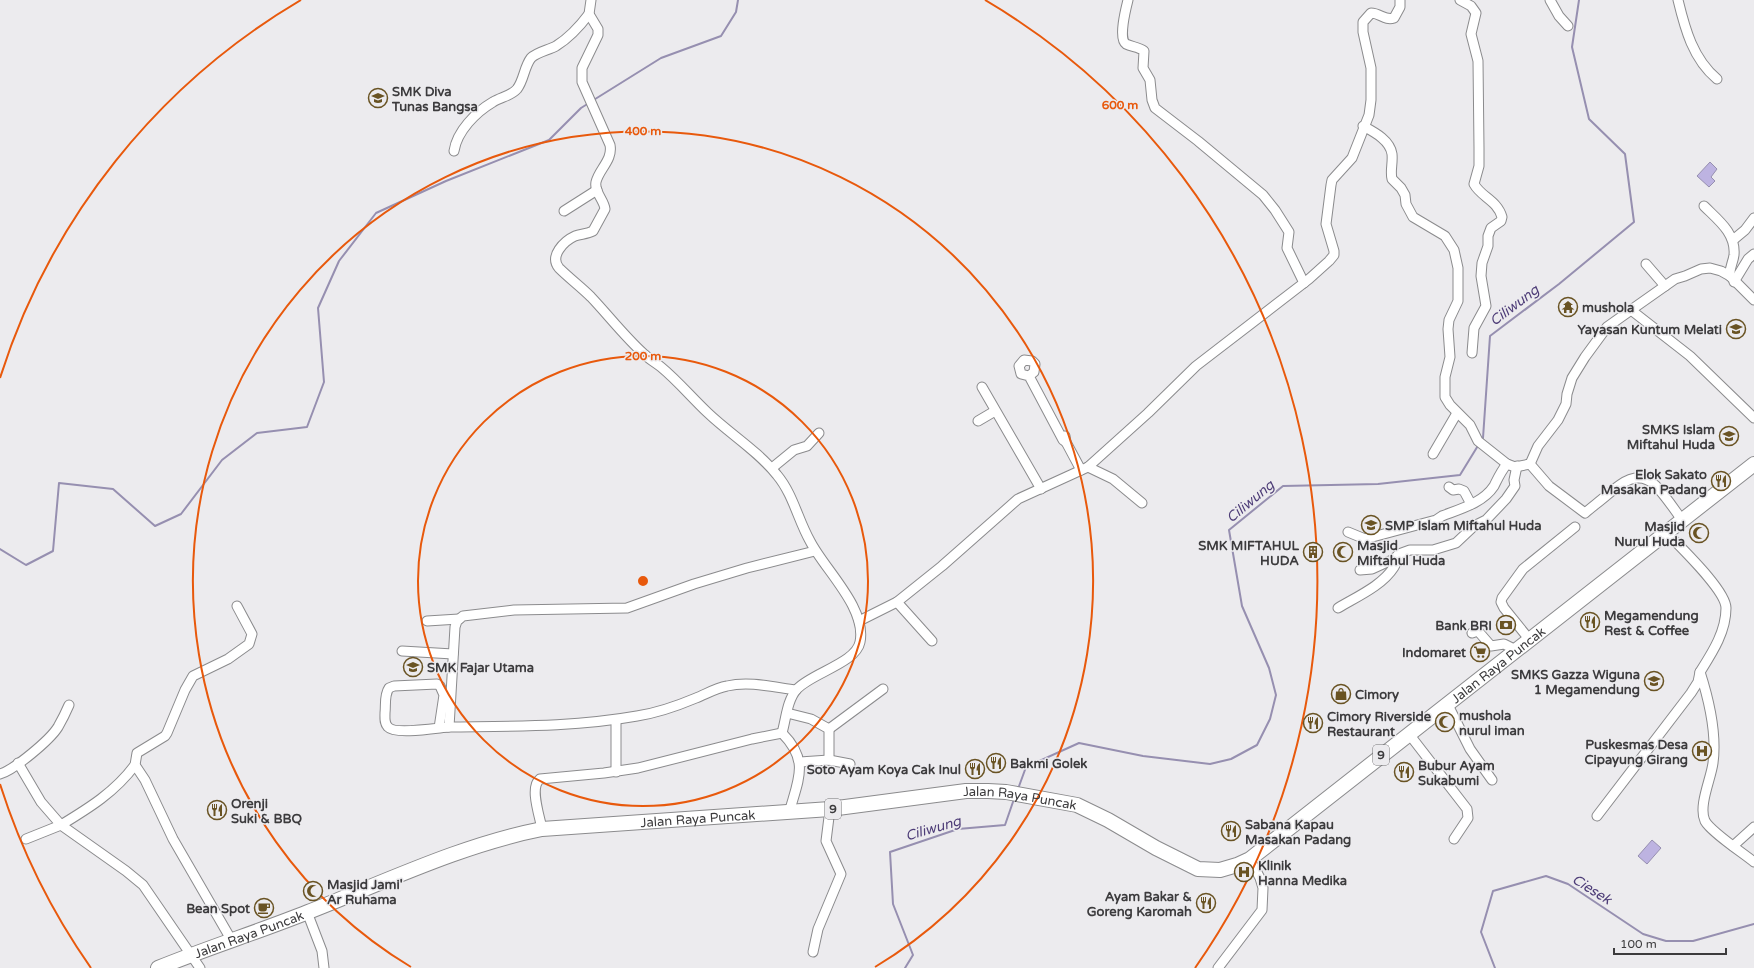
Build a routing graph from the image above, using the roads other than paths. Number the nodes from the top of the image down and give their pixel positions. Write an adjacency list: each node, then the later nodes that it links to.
1 (591, 0): 7 (street)
2 (1128, 0): 20 (street)
3 (1400, 0): 10 (street)
4 (1460, 0): 24 (street)
5 (1550, 0): 8 (street)
6 (1678, 0): 9 (street)
7 (589, 14): 11 (street); 12 (street)
8 (1568, 26)
9 (1717, 79)
10 (1363, 126): 20 (street); 28 (street)
11 (454, 151)
12 (597, 190): 14 (street); 37 (street)
13 (1704, 206): 16 (street)
14 (564, 211)
15 (1754, 218): 16 (street)
16 (1733, 240): 19 (street)
17 (1754, 254): 19 (street)
18 (1646, 264): 21 (street)
19 (1732, 279): 21 (street); 22 (street)
20 (1304, 283): 38 (street)
21 (1665, 286): 23 (street)
22 (1754, 300)
23 (1631, 310): 29 (street); 34 (street)
24 (1472, 353)
25 (1030, 376): 38 (street)
26 (982, 387): 27 (street)
27 (995, 411): 30 (street); 40 (street)
28 (1457, 413): 32 (street); 33 (street)
29 (1754, 418)
30 (978, 421)
31 (819, 433): 37 (street)
32 (1433, 454)
33 (1507, 464): 36 (street); 42 (street)
34 (1530, 464): 36 (street); 43 (street)
35 (1754, 464): 43 (highway, Jalan Raya Puncak / 9)
36 (1517, 466): 48 (street)
37 (772, 468): 47 (street)
38 (1085, 468): 40 (street); 41 (street)
39 (1449, 487): 42 (street)
40 (1041, 490): 50 (street)
41 (1142, 503)
42 (1471, 504): 45 (street)
43 (1682, 520): 46 (highway, Jalan Raya Puncak / 9)
44 (1575, 527): 57 (street)
45 (1348, 532)
46 (1666, 532): 57 (highway, Jalan Raya Puncak / 9); 62 (street)
47 (815, 551): 53 (street); 55 (street)
48 (1399, 554): 49 (street); 52 (street)
49 (1360, 570)
50 (897, 602): 55 (street); 58 (street)
51 (237, 606): 78 (street)
52 (1338, 608)
53 (458, 619): 54 (street); 61 (street)
54 (427, 621)
55 (858, 621): 64 (street)
56 (1472, 633): 59 (street)
57 (1529, 639): 59 (highway, Jalan Raya Puncak / 9)
58 (932, 641)
59 (1516, 650): 65 (highway, Jalan Raya Puncak / 9)
60 (402, 651): 61 (street)
61 (453, 654): 69 (street)
62 (1700, 672): 84 (street); 90 (street)
63 (883, 689): 71 (street)
64 (796, 690): 67 (street); 68 (street)
65 (1447, 703): 73 (highway, Jalan Raya Puncak / 9); 81 (street)
66 (69, 705): 76 (street)
67 (787, 712): 71 (street); 72 (street)
68 (616, 720): 69 (street); 79 (street)
69 (449, 727): 70 (street)
70 (439, 728): 70 (street)
71 (829, 729): 74 (street)
72 (782, 733): 75 (street); 79 (street)
73 (1409, 734): 89 (street); 91 (highway, Jalan Raya Puncak / 9)
74 (829, 760): 75 (street); 77 (street)
75 (800, 762): 83 (street)
76 (18, 763): 80 (street); 85 (street)
77 (850, 764)
78 (135, 765): 85 (street); 94 (street)
79 (616, 772): 87 (street)
80 (0, 774)
81 (1492, 780)
82 (830, 809): 83 (highway, Jalan Raya Puncak / 9); 91 (highway, Jalan Raya Puncak / 9); 95 (street)
83 (789, 813): 87 (highway, Jalan Raya Puncak / 9)
84 (1597, 816)
85 (61, 825): 88 (street); 96 (street)
86 (1754, 827): 90 (street)
87 (542, 829): 93 (highway, Jalan Raya Puncak / 9)
88 (26, 839)
89 (1454, 839)
90 (1733, 846): 92 (street)
91 (1250, 859): 100 (street)
92 (1754, 862)
93 (308, 912): 94 (highway, Jalan Raya Puncak / 9); 99 (street)
94 (232, 941): 96 (highway, Jalan Raya Puncak / 9)
95 (814, 952)
96 (191, 955): 97 (highway, Jalan Raya Puncak / 9); 98 (street)
97 (158, 968)
98 (200, 968)
99 (324, 968)
100 (1218, 968)

